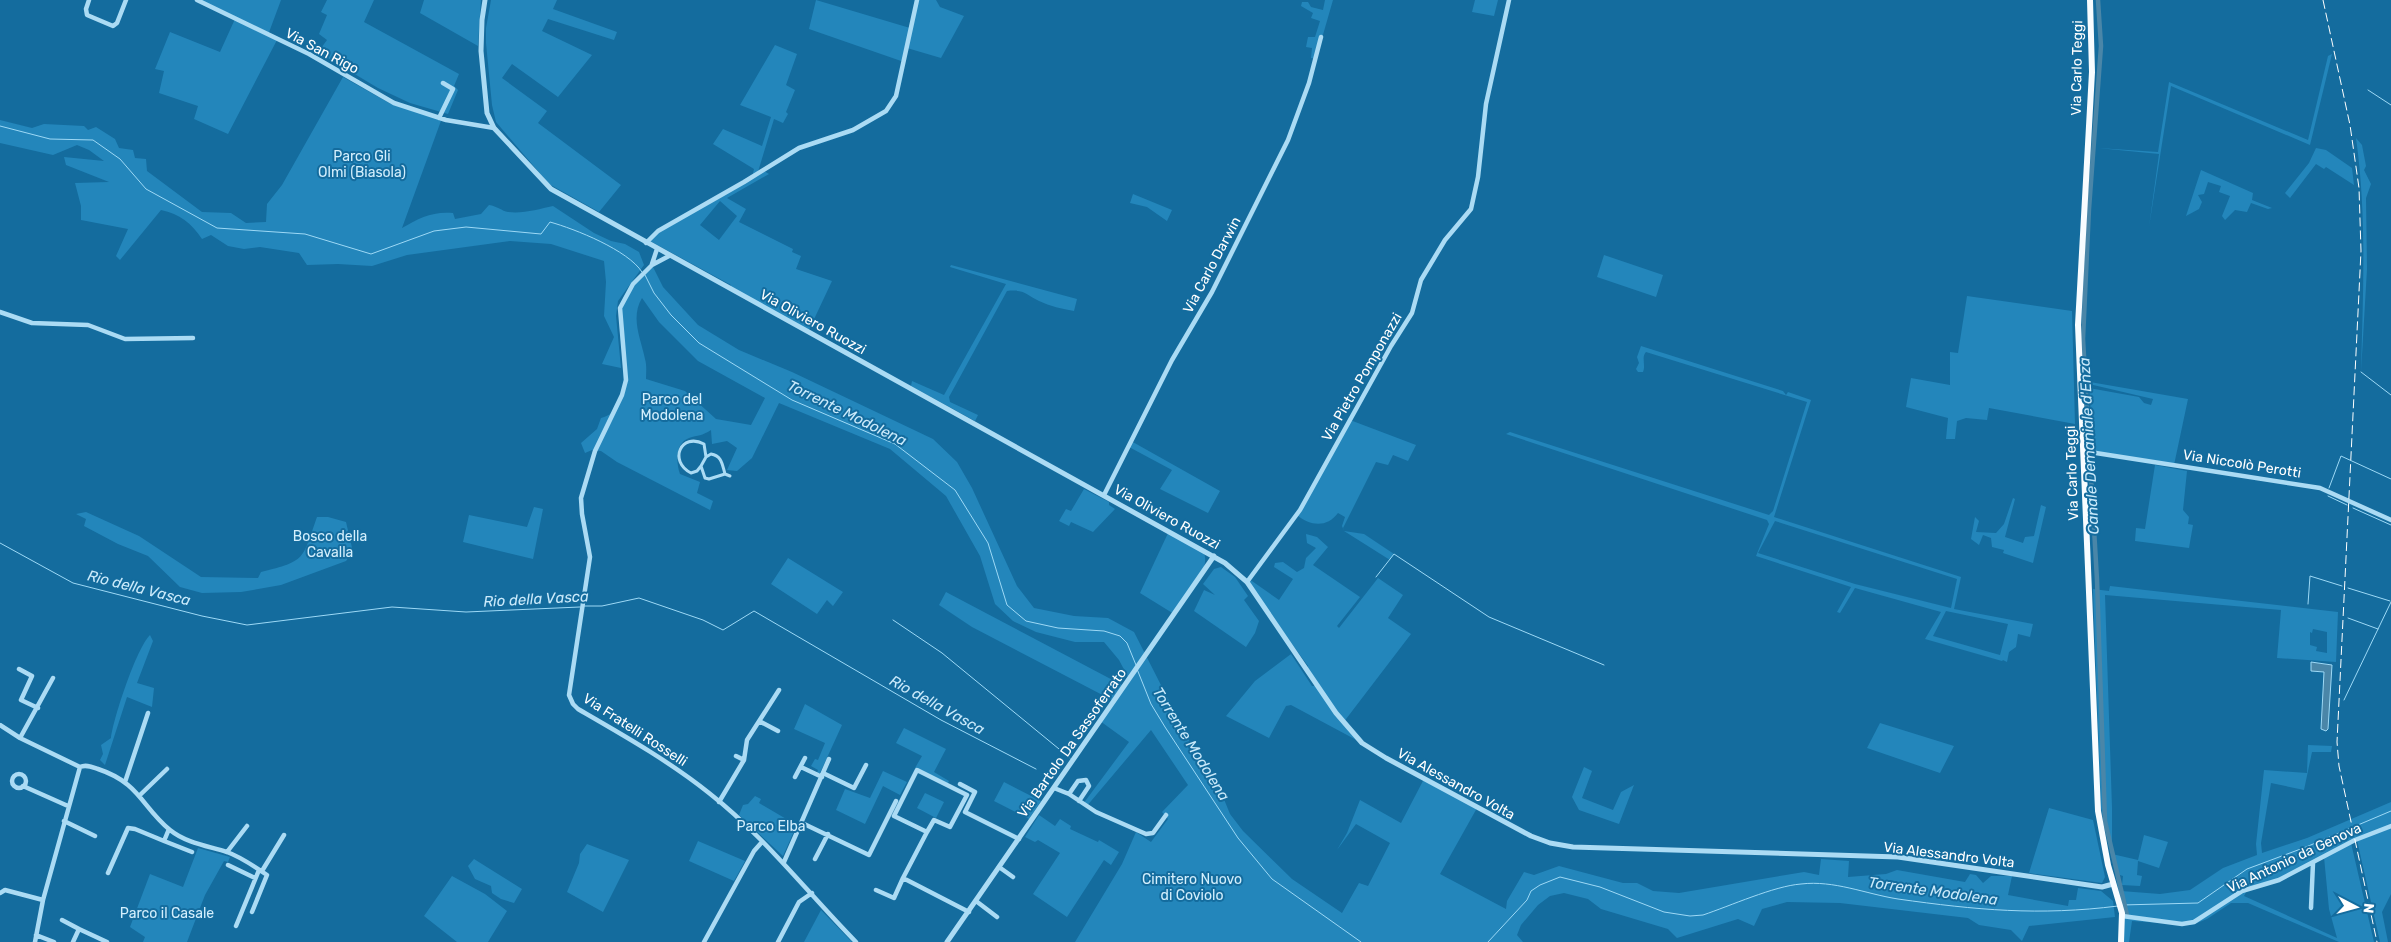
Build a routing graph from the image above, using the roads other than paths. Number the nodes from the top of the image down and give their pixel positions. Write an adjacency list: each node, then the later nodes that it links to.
1 (89, 0): 2 (street)
2 (126, 0)
3 (197, 0): 10 (street, Via San Rigo)
4 (485, 0): 11 (street, Via Oliviero Ruozzi)
5 (917, 0): 12 (street)
6 (1509, 0): 26 (street, Via Pietro Pomponazzi)
7 (2090, 0): 18 (main road, Via Carlo Teggi)
8 (1321, 37): 23 (street, Via Carlo Darwin)
9 (443, 83): 10 (street)
10 (439, 118): 11 (street, Via San Rigo)
11 (494, 128): 12 (street, Via Oliviero Ruozzi)
12 (646, 243): 13 (street, Via Oliviero Ruozzi)
13 (657, 249): 14 (street, Via Oliviero Ruozzi); 15 (street, Via Fratelli Rosselli)
14 (669, 256): 15 (street, Via Fratelli Rosselli); 23 (street, Via Oliviero Ruozzi)
15 (652, 265): 54 (street, Via Fratelli Rosselli)
16 (0, 312): 17 (street)
17 (193, 338)
18 (2089, 452): 24 (street, Via Niccolò Perotti); 81 (main road, Via Carlo Teggi)
19 (706, 457): 20 (street); 20 (street); 21 (street)
20 (701, 466): 21 (street)
21 (725, 474): 22 (street)
22 (730, 476)
23 (1104, 495): 25 (street, Via Oliviero Ruozzi)
24 (2391, 520)
25 (1214, 556): 26 (street, Via Oliviero Ruozzi); 49 (street, Via Bartolo Da Sassoferrato)
26 (1247, 582): 81 (street, Via Alessandro Volta)
27 (19, 669): 30 (street)
28 (53, 678): 30 (street)
29 (779, 690): 32 (street)
30 (38, 708): 35 (street)
31 (148, 713): 46 (street)
32 (759, 721): 34 (street); 39 (street)
33 (0, 725): 35 (street)
34 (778, 731)
35 (20, 738): 41 (street)
36 (736, 756): 39 (street)
37 (805, 758): 42 (street)
38 (829, 759): 44 (street)
39 (744, 760): 54 (street)
40 (866, 765): 44 (street)
41 (80, 766): 46 (street); 55 (street)
42 (801, 767): 44 (street); 45 (street)
43 (167, 769): 51 (street)
44 (822, 775): 58 (street)
45 (795, 777)
46 (125, 782): 51 (street)
47 (960, 784): 66 (street)
48 (23, 786): 55 (street)
49 (1054, 788): 50 (street); 66 (street, Via Bartolo Da Sassoferrato)
50 (1069, 794): 53 (street); 53 (street)
51 (140, 795): 61 (street)
52 (896, 801): 63 (street)
53 (1079, 801): 56 (street)
54 (720, 802): 68 (street, Via Fratelli Rosselli)
55 (68, 806): 57 (street)
56 (1166, 815)
57 (64, 821): 65 (street); 85 (street)
58 (802, 823): 63 (street); 72 (street)
59 (247, 826): 70 (street)
60 (2391, 826): 73 (street, Via Antonio da Genova)
61 (169, 829): 67 (street); 70 (street)
62 (927, 832): 62 (street); 80 (street)
63 (828, 834): 71 (street)
64 (284, 835): 76 (street)
65 (95, 836)
66 (1019, 839): 75 (street, Via Bartolo Da Sassoferrato)
67 (164, 841): 69 (street); 77 (street)
68 (762, 842): 72 (street, Via Fratelli Rosselli); 100 (street)
69 (192, 852)
70 (228, 852): 76 (street)
71 (815, 860)
72 (784, 862): 84 (street, Via Fratelli Rosselli)
73 (2313, 863): 87 (street); 90 (street, Via Antonio da Genova)
74 (228, 865): 79 (street)
75 (999, 867): 78 (street); 86 (street, Via Bartolo Da Sassoferrato)
76 (261, 870): 79 (street); 88 (street)
77 (108, 873)
78 (1013, 877)
79 (255, 878): 93 (street)
80 (903, 878): 82 (street); 89 (street)
81 (2113, 884): 90 (main road, Via Carlo Teggi)
82 (876, 890)
83 (0, 893): 85 (street)
84 (812, 893): 101 (street); 102 (street, Via Fratelli Rosselli)
85 (43, 900): 95 (street)
86 (976, 901): 89 (street, Via Bartolo Da Sassoferrato); 91 (street)
87 (2311, 908)
88 (252, 912)
89 (969, 912): 103 (street, Via Bartolo Da Sassoferrato)
90 (2122, 914): 104 (main road, Via Carlo Teggi)
91 (997, 917)
92 (62, 920): 94 (street)
93 (236, 926)
94 (79, 929): 98 (street); 99 (street)
95 (36, 936): 96 (street); 97 (street)
96 (35, 942)
97 (54, 942)
98 (73, 942)
99 (107, 942)
100 (704, 942)
101 (778, 942)
102 (856, 942)
103 (947, 942)
104 (2121, 942)

